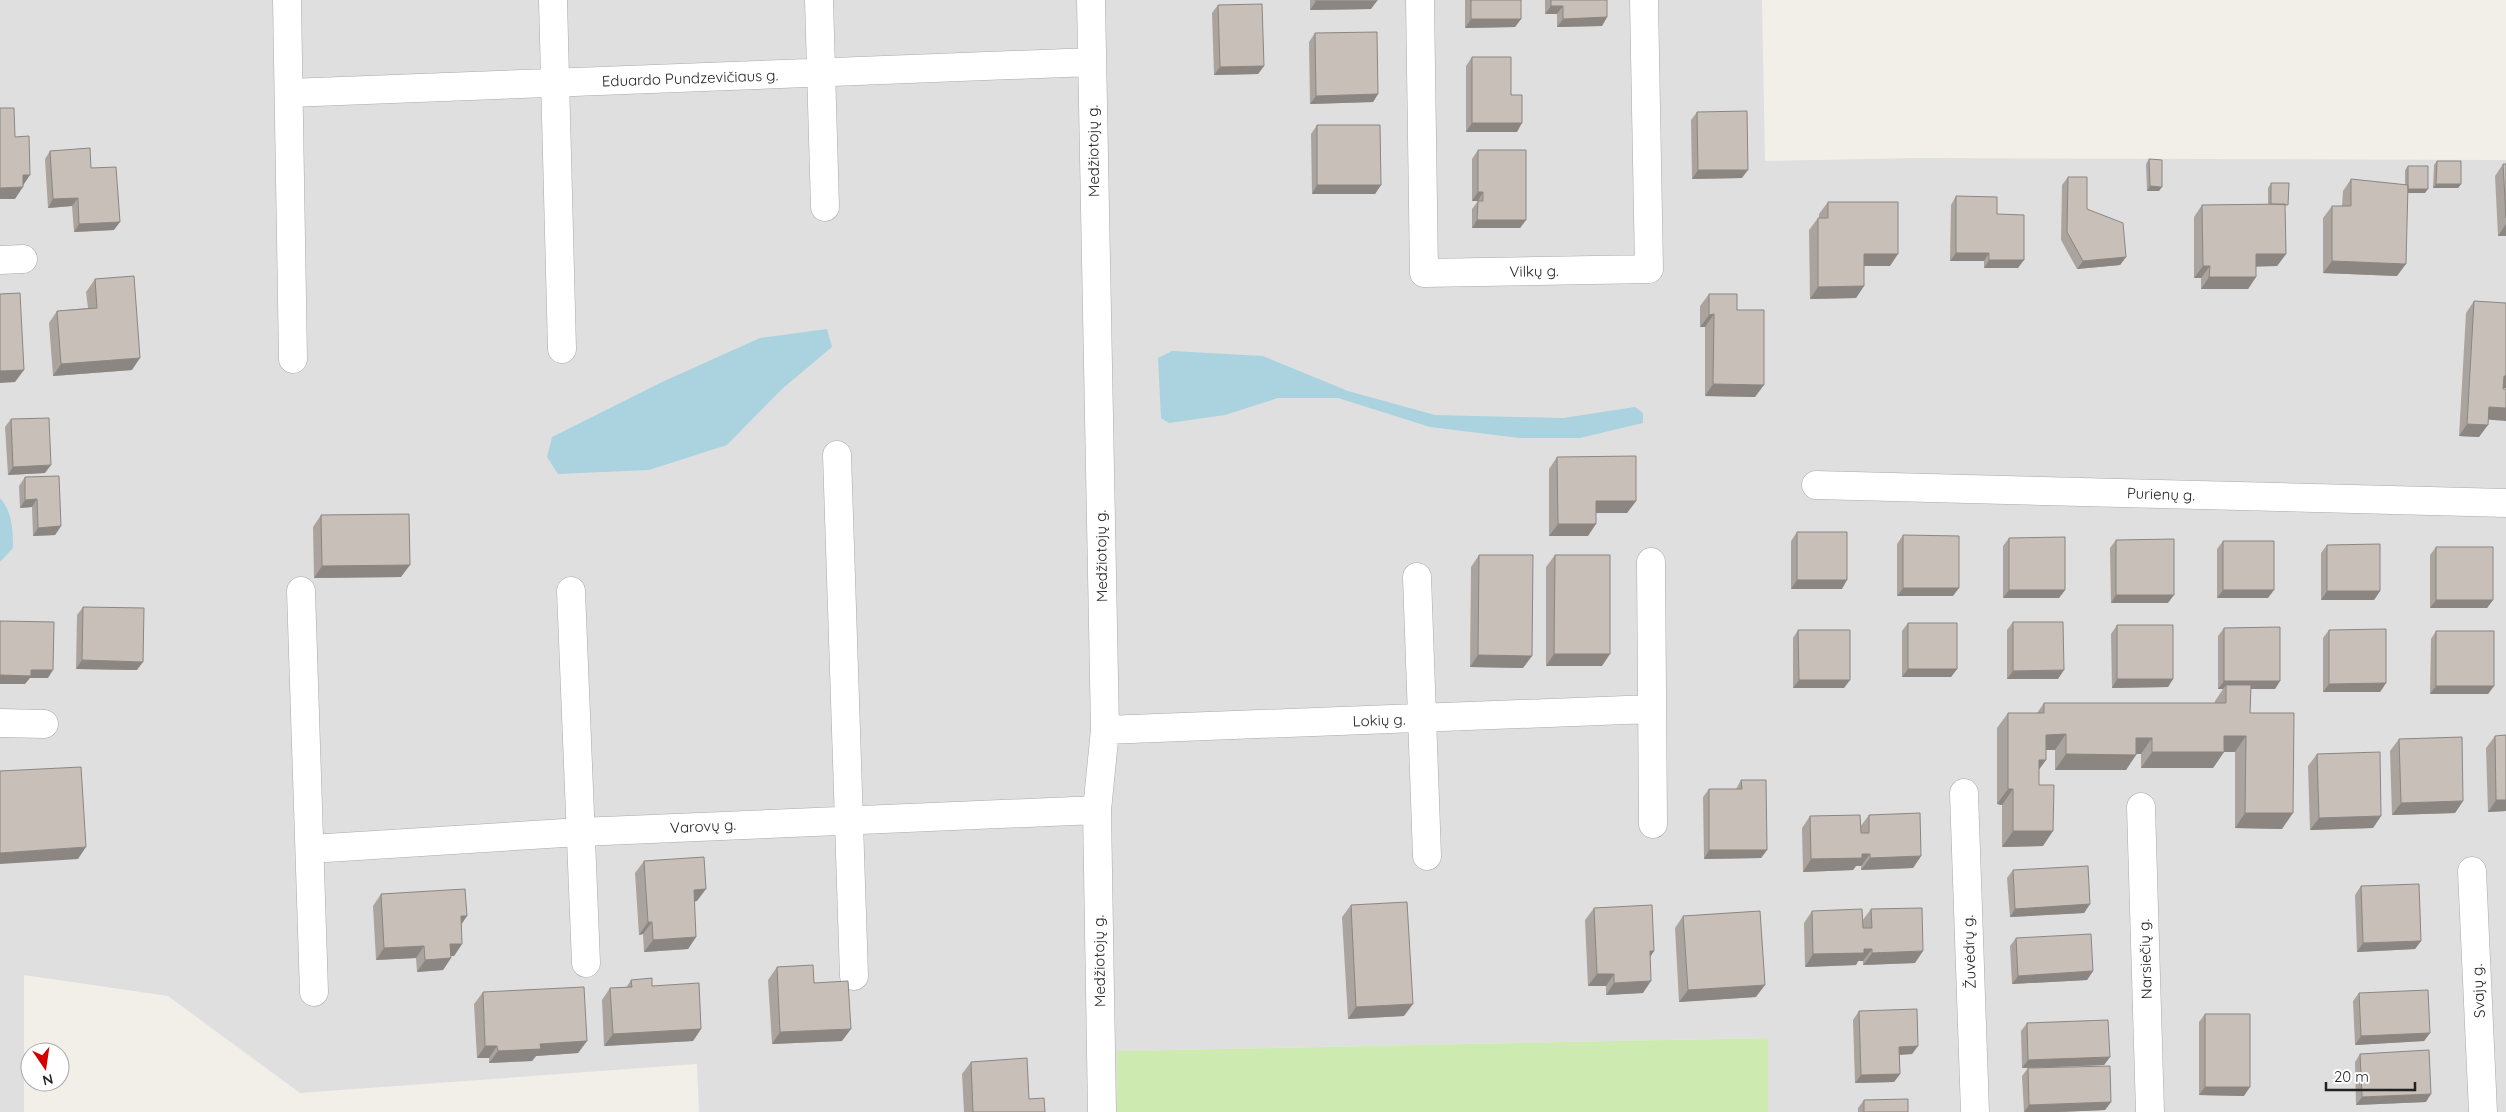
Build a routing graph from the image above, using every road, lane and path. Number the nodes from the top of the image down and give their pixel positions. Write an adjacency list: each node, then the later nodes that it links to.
1 (288, 0): 10 (street)
2 (553, 0): 9 (street)
3 (820, 0): 8 (street)
4 (1091, 0): 7 (street, Medžiotojų g.)
5 (1420, 0): 6 (street, Vilkų g.)
6 (1644, 0)
7 (1091, 62): 8 (street, Eduardo Pundzevičiaus g.); 25 (street, Medžiotojų g.)
8 (822, 73): 9 (street, Eduardo Pundzevičiaus g.); 11 (street)
9 (555, 83): 10 (street, Eduardo Pundzevičiaus g.); 12 (street)
10 (289, 93): 13 (street)
11 (825, 207)
12 (562, 348)
13 (294, 360)
14 (837, 455): 29 (street)
15 (1816, 485): 16 (street, Purienų g.)
16 (2506, 503)
17 (1651, 562): 21 (street)
18 (1417, 578): 22 (street)
19 (301, 591): 32 (street)
20 (571, 591): 31 (street)
21 (1652, 709): 22 (street, Lokių g.); 30 (street)
22 (1422, 719): 25 (street, Lokių g.); 33 (street)
23 (0, 723): 24 (street)
24 (44, 724)
25 (1105, 730): 28 (street, Medžiotojų g.)
26 (1964, 793): 39 (street, Žuvėdrų g.)
27 (2141, 807): 40 (street, Narsiečių g.)
28 (1097, 810): 29 (street, Varovų g.); 38 (street, Medžiotojų g.)
29 (849, 819): 31 (street, Varovų g.); 36 (street)
30 (1652, 824)
31 (580, 832): 32 (street, Varovų g.); 35 (street)
32 (310, 849): 37 (street)
33 (1427, 856)
34 (2472, 870): 41 (street, Svajų g.)
35 (586, 964)
36 (854, 976)
37 (314, 992)
38 (1102, 1112)
39 (1975, 1112)
40 (2150, 1112)
41 (2483, 1112)

